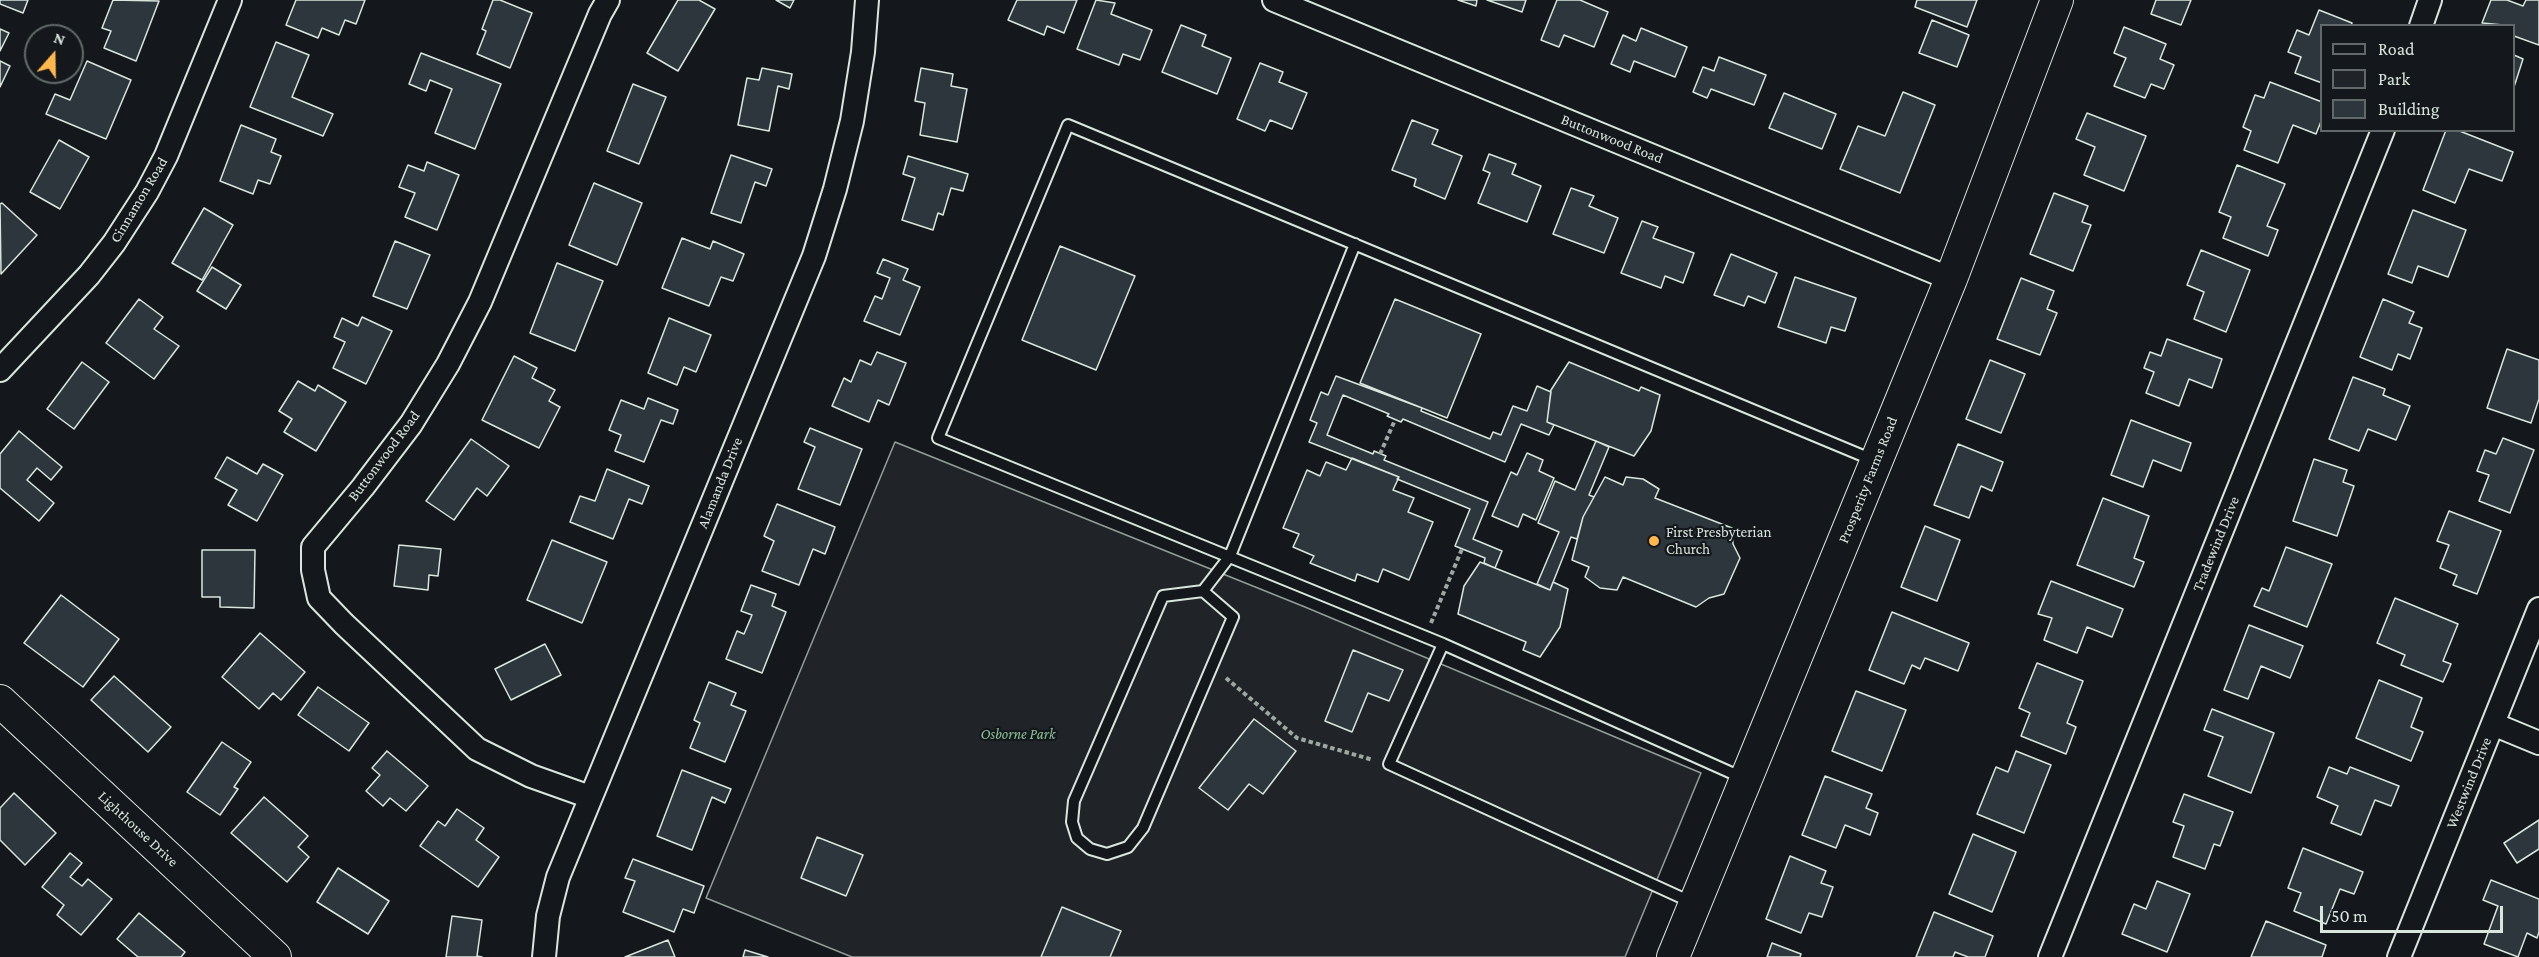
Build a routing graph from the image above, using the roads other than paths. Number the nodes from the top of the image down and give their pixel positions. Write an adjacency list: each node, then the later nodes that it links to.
1 (230, 0): 11 (street, Cinnamon Road)
2 (608, 0): 21 (street, Buttonwood Road)
3 (867, 0): 21 (street, Alamanda Drive)
4 (1274, 0): 10 (street, Buttonwood Road)
5 (2057, 0): 10 (street, Prosperity Farms Road)
6 (2430, 0): 7 (street)
7 (2422, 24)
8 (2382, 132): 26 (street, Tradewind Drive)
9 (1354, 244): 12 (lane); 13 (lane); 13 (lane)
10 (1951, 279): 12 (street, Prosperity Farms Road)
11 (0, 370)
12 (1876, 461): 20 (street, Prosperity Farms Road)
13 (1230, 556): 14 (lane); 16 (lane)
14 (1203, 591): 14 (lane)
15 (2539, 609): 18 (street, Westwind Drive)
16 (1443, 644): 20 (lane); 22 (lane)
17 (0, 701): 23 (street, Lighthouse Drive)
18 (2493, 724): 19 (street); 27 (street, Westwind Drive)
19 (2539, 743)
20 (1746, 779): 22 (street, Prosperity Farms Road)
21 (590, 797): 24 (street, Alamanda Drive)
22 (1694, 904): 25 (street, Prosperity Farms Road)
23 (275, 957)
24 (544, 957)
25 (1673, 957)
26 (2050, 957)
27 (2399, 957)

